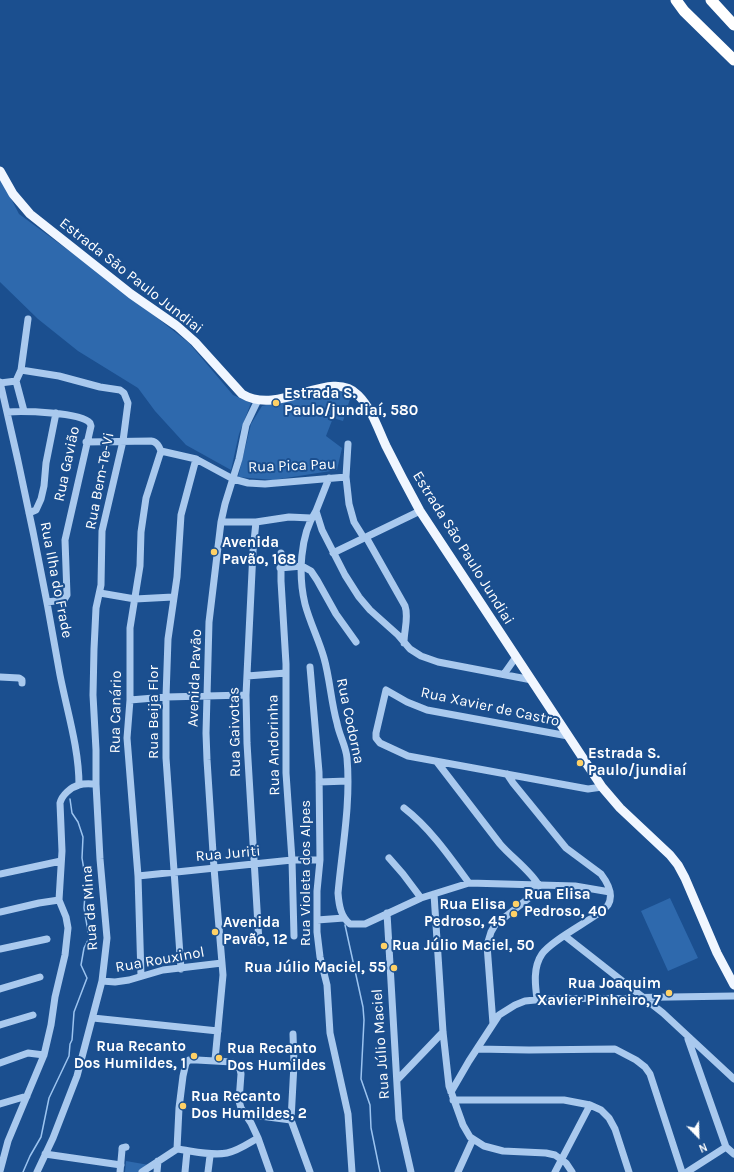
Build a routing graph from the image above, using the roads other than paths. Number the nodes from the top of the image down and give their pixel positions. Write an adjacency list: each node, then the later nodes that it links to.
1 (676, 0): 4 (highway)
2 (711, 0): 3 (highway)
3 (734, 25)
4 (734, 60)
5 (0, 171): 10 (main road, Estrada São Paulo Jundiai)
6 (28, 319): 7 (street)
7 (21, 370): 8 (street); 14 (street, Rua Bem-Te-Vi)
8 (16, 381): 9 (street); 11 (street)
9 (0, 382): 12 (street, Rua Ilha do Frade)
10 (258, 400): 21 (street, Avenida Pavão); 23 (main road, Estrada São Paulo Jundiai)
11 (24, 411): 12 (street, Rua Gavião); 13 (street, Rua Gavião)
12 (7, 412): 24 (street, Rua Ilha do Frade)
13 (56, 413): 15 (street, Rua Gavião); 24 (street)
14 (123, 441): 15 (street); 17 (street); 33 (street, Rua Bem-Te-Vi)
15 (86, 442): 36 (street, Rua Gavião)
16 (348, 444): 19 (street)
17 (161, 451): 18 (street, Rua Pica Pau); 35 (street, Rua Canário)
18 (196, 458): 21 (street, Rua Pica Pau); 34 (street, Rua Beija Flor)
19 (346, 477): 20 (street, Rua Pica Pau); 28 (street)
20 (329, 478): 21 (street, Rua Pica Pau); 22 (street, Rua Codorna)
21 (233, 479): 26 (street, Avenida Pavão)
22 (316, 510): 25 (street, Rua Codorna); 30 (street)
23 (420, 511): 28 (street); 39 (main road, Estrada São Paulo Jundiai)
24 (29, 514): 36 (street, Rua Ilha do Frade)
25 (311, 518): 27 (street); 31 (street, Rua Codorna)
26 (221, 522): 27 (street); 47 (street, Avenida Pavão)
27 (256, 522): 43 (street, Rua Gaivotas)
28 (365, 538): 30 (street); 38 (street)
29 (281, 553): 32 (street, Rua Andorinha)
30 (333, 553): 38 (street)
31 (302, 566): 32 (street); 37 (street); 55 (street, Rua Codorna)
32 (280, 568): 41 (street, Rua Andorinha)
33 (100, 593): 35 (street); 51 (street, Rua Bem-Te-Vi)
34 (173, 597): 35 (street); 49 (street, Rua Beija Flor)
35 (135, 599): 50 (street, Rua Canário)
36 (47, 602): 58 (street, Rua Ilha do Frade)
37 (356, 642)
38 (404, 643): 42 (street)
39 (516, 657): 42 (street); 45 (main road, Estrada São Paulo Jundiai)
40 (310, 667): 56 (street, Rua Violeta dos Alpes)
41 (286, 674): 43 (street); 62 (street, Rua Andorinha)
42 (504, 674): 45 (street)
43 (247, 676): 48 (street, Rua Gaivotas)
44 (0, 678): 46 (street)
45 (532, 680): 52 (main road, Estrada São Paulo Jundiai)
46 (22, 683)
47 (207, 695): 48 (street); 49 (street); 66 (street, Avenida Pavão)
48 (246, 695): 65 (street, Rua Gaivotas)
49 (166, 697): 50 (street); 67 (street, Rua Beija Flor)
50 (130, 700): 69 (street, Rua Canário)
51 (94, 704): 57 (street, Rua da Mina)
52 (568, 736): 53 (street, Rua Xavier de Castro); 59 (main road, Estrada São Paulo Jundiai)
53 (437, 762): 54 (street); 71 (street)
54 (507, 774): 59 (street); 72 (street)
55 (348, 781): 56 (street); 78 (street, Rua Codorna)
56 (319, 782): 63 (street, Rua Violeta dos Alpes)
57 (96, 784): 58 (street); 89 (street, Rua da Mina)
58 (79, 785): 64 (street)
59 (602, 788): 90 (main road, Estrada São Paulo Jundiai)
60 (404, 808): 70 (street)
61 (389, 858): 74 (street)
62 (292, 860): 63 (street, Rua Juriti); 65 (street, Rua Juriti); 80 (street, Rua Andorinha)
63 (320, 860): 79 (street, Rua Violeta dos Alpes)
64 (61, 861): 68 (street); 75 (street)
65 (255, 864): 66 (street, Rua Juriti); 83 (street, Rua Gaivotas)
66 (214, 868): 67 (street, Rua Juriti); 85 (street, Avenida Pavão)
67 (174, 872): 69 (street, Rua Juriti); 86 (street, Rua Beija Flor)
68 (0, 874)
69 (138, 876): 87 (street, Rua Canário)
70 (469, 883): 71 (street); 73 (street)
71 (539, 886): 72 (street); 97 (street)
72 (610, 892): 81 (street)
73 (434, 894): 74 (street); 100 (street)
74 (421, 898): 77 (street)
75 (59, 900): 76 (street); 104 (street)
76 (0, 912)
77 (387, 913): 78 (street); 108 (street, Rua Júlio Maciel)
78 (344, 918): 79 (street)
79 (317, 920): 138 (street, Rua Violeta dos Alpes)
80 (294, 936)
81 (565, 936): 93 (street); 94 (street)
82 (47, 939): 84 (street)
83 (259, 942)
84 (0, 950)
85 (222, 963): 86 (street, Rua Rouxinol); 99 (street, Avenida Pavão)
86 (181, 969): 87 (street, Rua Rouxinol)
87 (141, 976): 89 (street, Rua Rouxinol)
88 (40, 977): 91 (street)
89 (102, 982): 96 (street, Rua da Mina)
90 (734, 985)
91 (0, 989)
92 (734, 996): 93 (street)
93 (642, 998): 94 (street); 102 (street)
94 (537, 999): 97 (street)
95 (33, 1015): 98 (street)
96 (92, 1018): 99 (street); 124 (street, Rua da Mina)
97 (493, 1024): 103 (street)
98 (0, 1025)
99 (218, 1031): 105 (street, Avenida Pavão)
100 (443, 1032): 108 (street); 109 (street)
101 (293, 1034): 115 (street)
102 (688, 1037): 107 (street); 121 (street)
103 (477, 1049): 109 (street); 144 (street)
104 (44, 1055): 106 (street); 110 (street)
105 (214, 1060): 114 (street); 122 (street)
106 (0, 1063)
107 (734, 1079)
108 (397, 1080): 139 (street, Rua Júlio Maciel)
109 (451, 1092): 111 (street)
110 (27, 1096): 112 (street); 118 (street)
111 (453, 1100): 113 (street); 117 (street)
112 (0, 1104)
113 (590, 1105): 127 (street); 143 (street)
114 (245, 1114): 115 (street); 116 (street)
115 (291, 1120): 137 (street)
116 (258, 1138): 123 (street); 136 (street)
117 (473, 1139): 127 (street); 140 (street)
118 (8, 1141): 119 (street); 130 (street)
119 (0, 1145)
120 (126, 1147): 129 (street)
121 (726, 1147): 125 (street); 145 (street)
122 (177, 1150): 123 (street); 128 (street)
123 (187, 1151): 134 (street)
124 (45, 1154): 129 (street); 131 (street, Rua da Mina)
125 (734, 1154)
126 (210, 1156): 135 (street)
127 (562, 1159): 141 (street); 142 (street)
128 (158, 1161): 132 (street); 133 (street)
129 (121, 1168)
130 (0, 1171)
131 (37, 1172)
132 (142, 1172)
133 (157, 1172)
134 (185, 1172)
135 (208, 1172)
136 (270, 1172)
137 (310, 1172)
138 (352, 1172)
139 (411, 1172)
140 (458, 1172)
141 (555, 1172)
142 (572, 1172)
143 (630, 1172)
144 (682, 1172)
145 (687, 1172)

